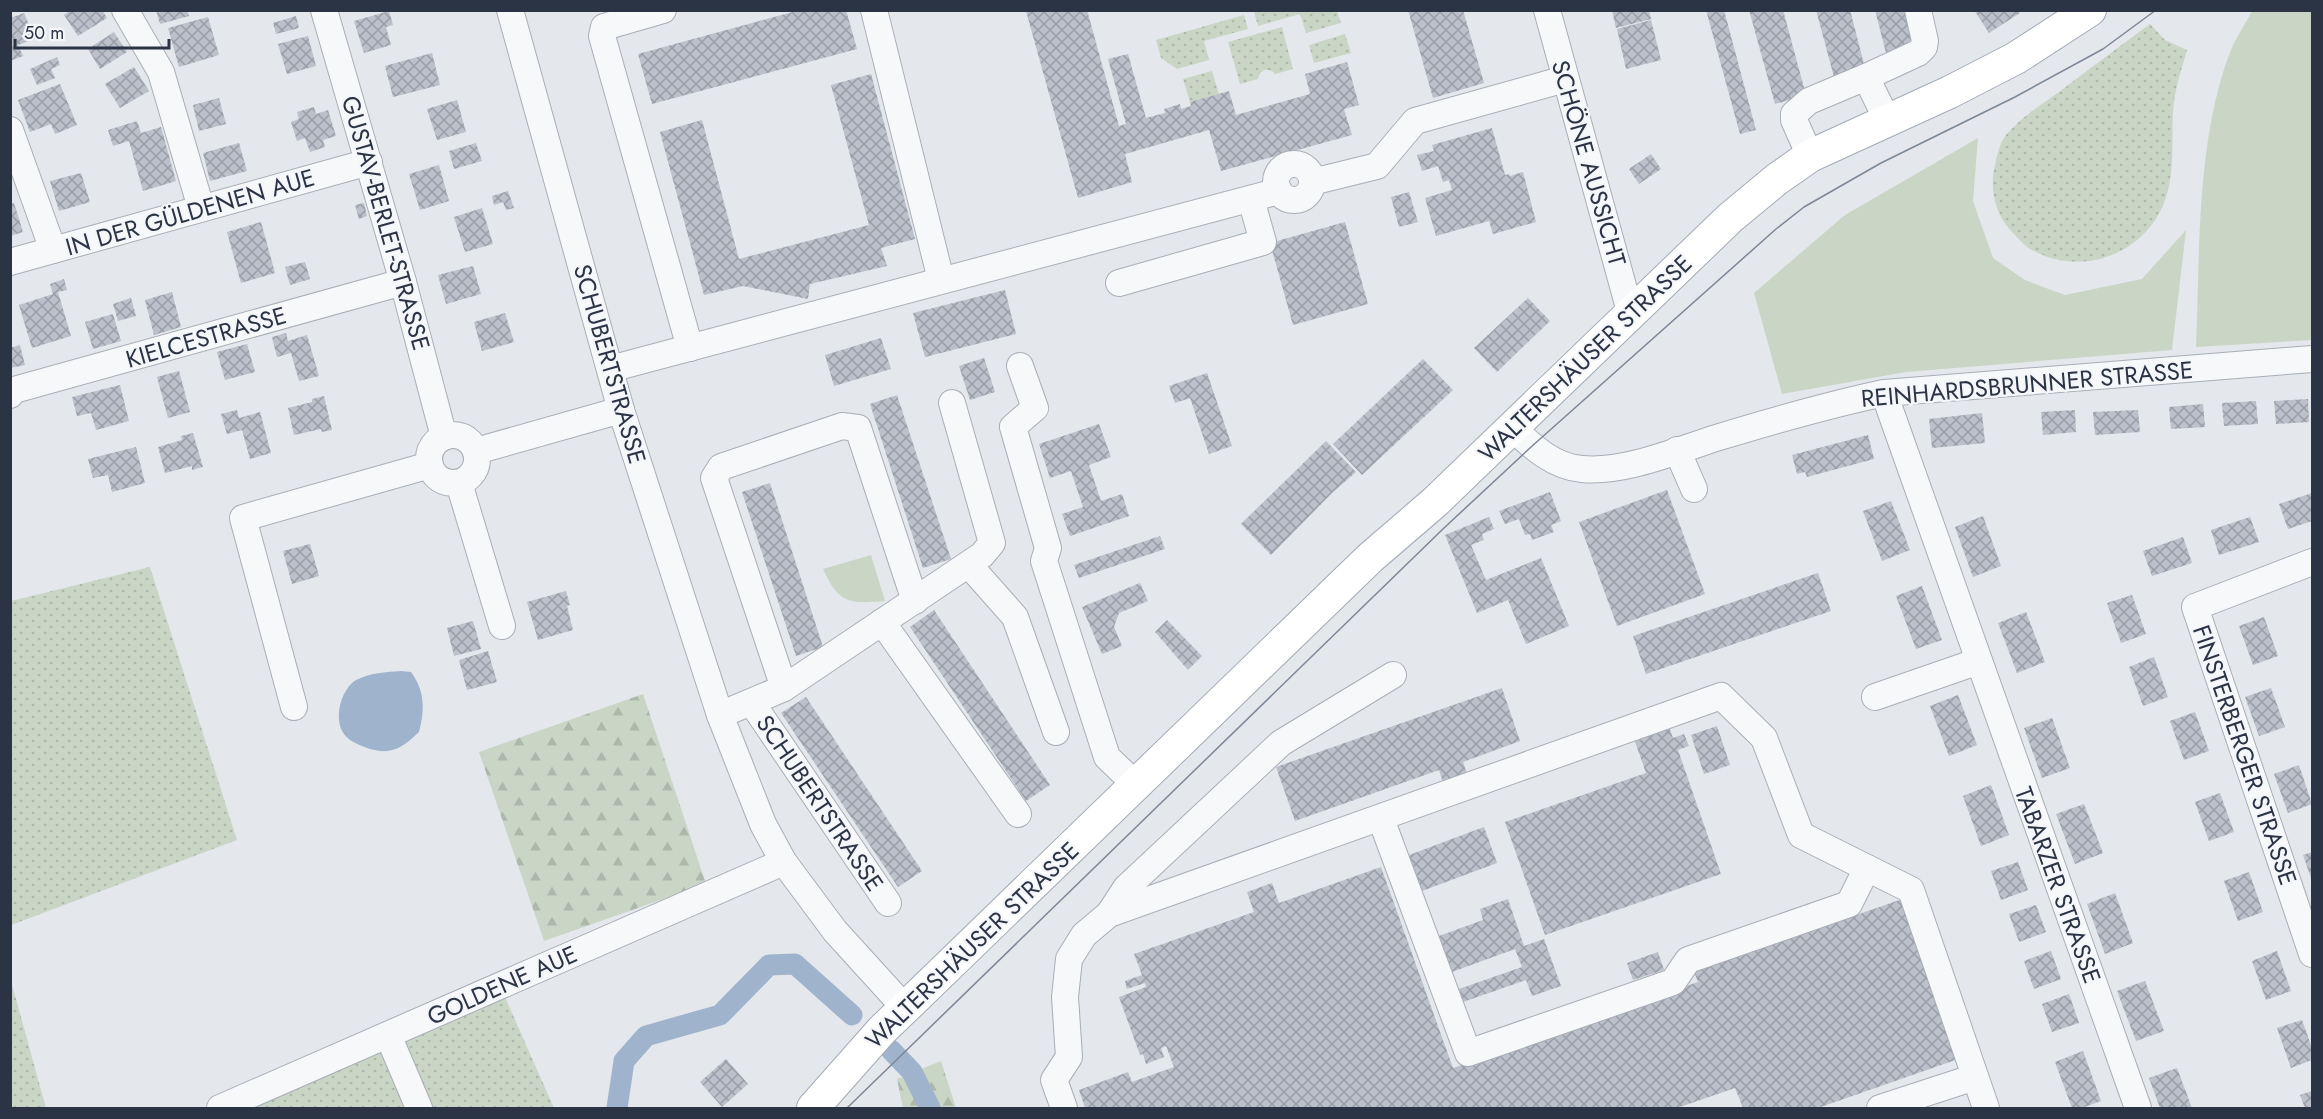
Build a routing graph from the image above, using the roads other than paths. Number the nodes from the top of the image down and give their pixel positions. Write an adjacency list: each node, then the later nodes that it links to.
1 (125, 10): 16 (street)
2 (324, 10): 14 (street, GUSTAV-BERLET-STRASSE)
3 (510, 10): 26 (street, SCHUBERTSTRASSE)
4 (663, 10): 23 (street)
5 (874, 10): 19 (street)
6 (1547, 10): 10 (street, SCHÖNE AUSSICHT)
7 (1918, 10): 9 (street)
8 (2077, 14): 11 (main road, WALTERSHÄUSER STRASSE)
9 (1866, 77): 11 (street); 13 (street)
10 (1565, 79): 15 (street); 22 (street, SCHÖNE AUSSICHT)
11 (1887, 120): 13 (main road, WALTERSHÄUSER STRASSE)
12 (10, 130): 17 (street)
13 (1810, 156): 22 (main road, WALTERSHÄUSER STRASSE)
14 (369, 162): 16 (street, IN DER GÜLDENEN AUE); 20 (street, GUSTAV-BERLET-STRASSE)
15 (1251, 199): 19 (street); 21 (street)
16 (201, 208): 17 (street, IN DER GÜLDENEN AUE)
17 (53, 250): 18 (street, IN DER GÜLDENEN AUE)
18 (10, 262)
19 (941, 280): 23 (street)
20 (403, 282): 28 (street, KIELCESTRASSE); 32 (street, GUSTAV-BERLET-STRASSE)
21 (1119, 283)
22 (1631, 315): 31 (main road, WALTERSHÄUSER STRASSE)
23 (690, 348): 26 (street)
24 (2313, 359): 27 (street, REINHARDSBRUNNER STRASSE)
25 (1020, 366): 51 (street)
26 (610, 369): 30 (street, SCHUBERTSTRASSE)
27 (1884, 393): 33 (street, REINHARDSBRUNNER STRASSE); 43 (street, TABARZER STRASSE)
28 (10, 395)
29 (952, 404): 39 (street, SCHUBERTSTRASSE)
30 (621, 410): 34 (street); 49 (street, SCHUBERTSTRASSE)
31 (1513, 428): 33 (street, REINHARDSBRUNNER STRASSE); 51 (main road, WALTERSHÄUSER STRASSE)
32 (444, 437): 34 (street); 35 (street)
33 (1677, 450): 37 (street)
34 (476, 451): 36 (street)
35 (430, 465): 36 (street); 48 (street)
36 (459, 483): 42 (street)
37 (1694, 489)
38 (2313, 562): 58 (street, FINSTERBERGER STRASSE)
39 (969, 565): 40 (street, SCHUBERTSTRASSE); 50 (street)
40 (915, 601): 41 (street, SCHUBERTSTRASSE); 45 (street, SCHUBERTSTRASSE)
41 (882, 622): 45 (street, SCHUBERTSTRASSE); 52 (street)
42 (502, 626)
43 (1979, 661): 46 (street); 68 (street, TABARZER STRASSE)
44 (1393, 675): 57 (street)
45 (784, 688): 47 (street, SCHUBERTSTRASSE)
46 (1875, 697)
47 (752, 703): 49 (street, SCHUBERTSTRASSE); 56 (street, SCHUBERTSTRASSE)
48 (294, 707)
49 (720, 715): 54 (street, SCHUBERTSTRASSE)
50 (1056, 732)
51 (1136, 785): 59 (main road, WALTERSHÄUSER STRASSE)
52 (1017, 814)
53 (1381, 819): 55 (street); 55 (street); 57 (street)
54 (783, 861): 59 (street, SCHUBERTSTRASSE); 60 (street, GOLDENE AUE)
55 (1867, 868): 61 (street)
56 (888, 903)
57 (1109, 914): 65 (street)
58 (2313, 954)
59 (905, 1008): 64 (main road, WALTERSHÄUSER STRASSE)
60 (388, 1035): 62 (street, GOLDENE AUE); 63 (street)
61 (1975, 1077): 66 (street); 67 (street)
62 (220, 1108)
63 (419, 1108)
64 (813, 1108)
65 (1064, 1108)
66 (1880, 1108)
67 (1986, 1108)
68 (2138, 1108)

